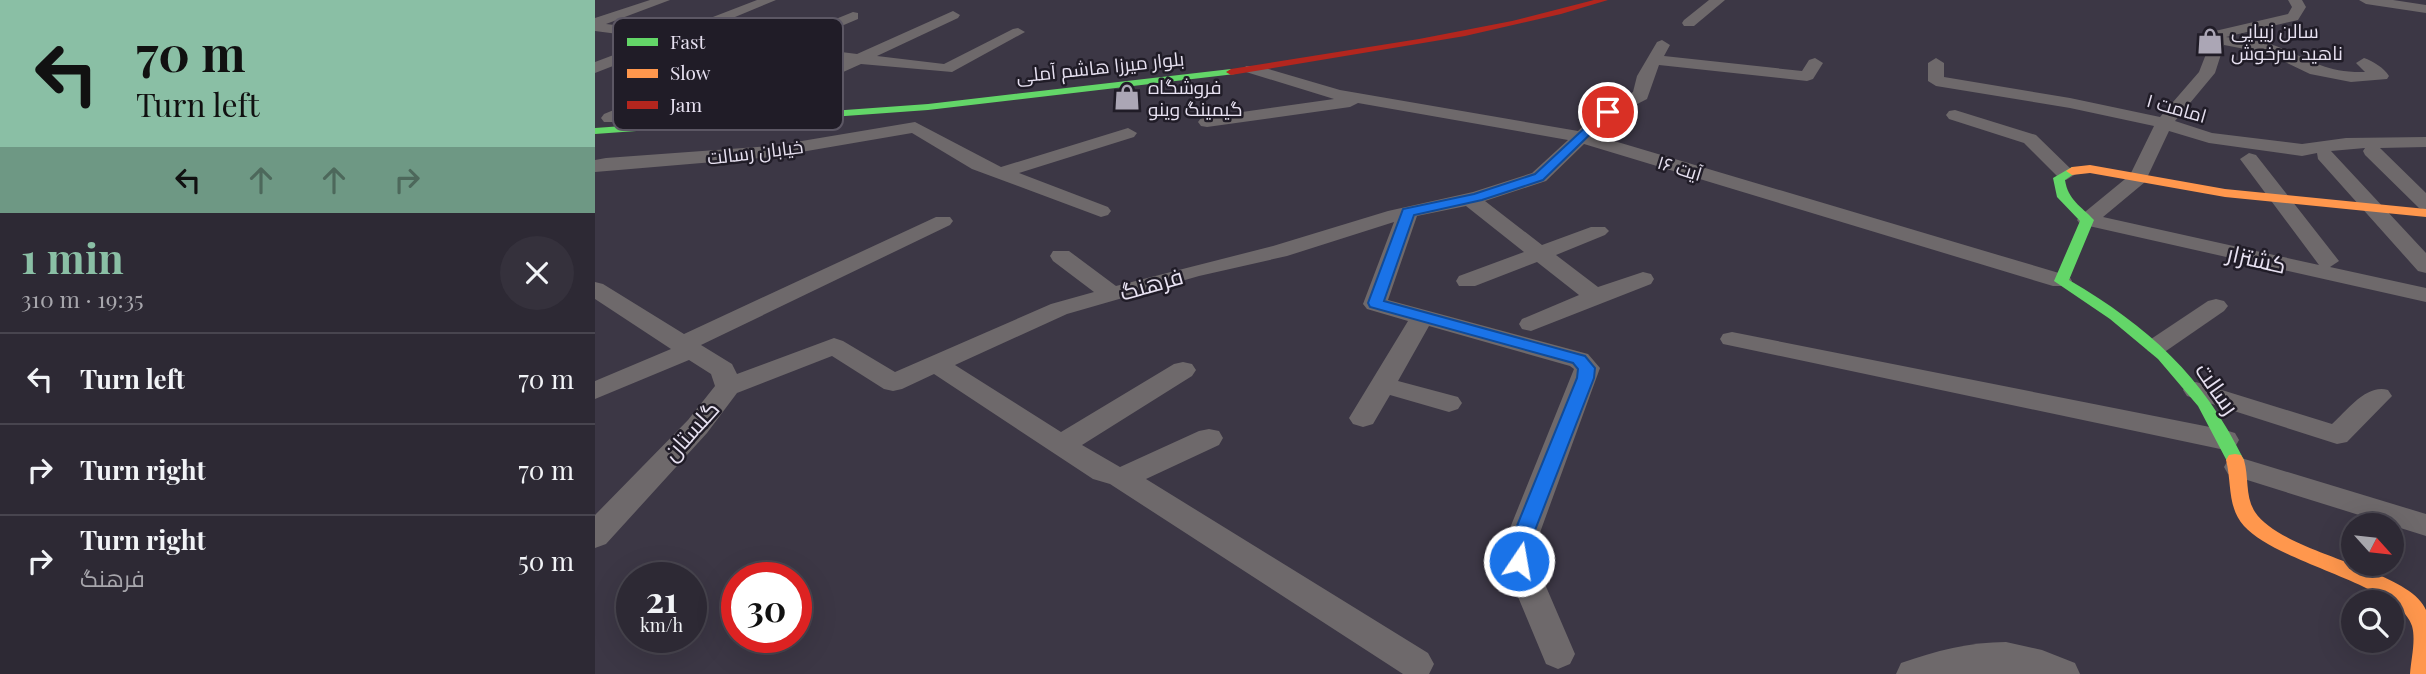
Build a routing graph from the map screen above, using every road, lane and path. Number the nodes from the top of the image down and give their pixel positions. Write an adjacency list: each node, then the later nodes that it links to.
1 (663, 0): 12 (street)
2 (769, 0): 13 (street)
3 (1574, 0): 30 (main road, بلوار میرزا هاشم آملی)
4 (1604, 0): 29 (main road, بلوار میرزا هاشم آملی)
5 (1718, 0): 15 (street)
6 (2295, 0): 19 (street)
7 (2366, 0): 8 (street)
8 (2426, 9)
9 (953, 15): 21 (street)
10 (853, 16): 14 (street)
11 (613, 18): 16 (street)
12 (614, 18)
13 (723, 18)
14 (843, 20)
15 (1689, 23)
16 (595, 25): 17 (street)
17 (613, 28)
18 (1018, 32): 21 (street)
19 (2219, 37): 26 (street); 37 (street)
20 (843, 56): 21 (street)
21 (859, 58): 27 (street)
22 (613, 61): 28 (street)
23 (1735, 62): 24 (street); 31 (street); 41 (street, فرهنگ)
24 (1815, 63)
25 (1936, 63): 37 (street, امامت ۱)
26 (2364, 63)
27 (843, 66)
28 (595, 68)
29 (1252, 69): 30 (main road, بلوار میرزا هاشم آملی); 32 (street, آیت ۱۶)
30 (1114, 82): 33 (main road, بلوار میرزا هاشم آملی); 34 (main road, بلوار میرزا هاشم آملی)
31 (1723, 86)
32 (1365, 99): 36 (street); 41 (street, آیت ۱۶)
33 (843, 102)
34 (843, 113)
35 (1955, 115): 48 (street)
36 (1207, 122)
37 (2164, 122): 42 (street, امامت ۱); 49 (street)
38 (613, 130): 39 (main road, بلوار میرزا هاشم آملی)
39 (595, 131)
40 (1128, 134): 47 (street)
41 (1581, 137): 50 (street, فرهنگ); 66 (street, آیت ۱۶)
42 (2426, 142)
43 (2372, 150): 52 (street)
44 (2325, 155): 53 (street)
45 (2249, 159): 51 (street)
46 (595, 166): 47 (street, خیابان رسالت)
47 (1000, 173): 54 (street)
48 (2066, 174): 49 (main road); 57 (main road)
49 (2138, 178): 51 (main road); 57 (street)
50 (1470, 198): 55 (street, فرهنگ); 60 (street)
51 (2279, 198): 53 (main road); 62 (street)
52 (2426, 204)
53 (2373, 208): 56 (main road); 63 (street)
54 (1101, 211)
55 (1408, 212): 67 (street, فرهنگ); 72 (street)
56 (2426, 213)
57 (2087, 220): 66 (main road); 68 (street, کشتزار)
58 (943, 222): 76 (street)
59 (1598, 231): 60 (street)
60 (1541, 254): 65 (street); 69 (street)
61 (1061, 257): 67 (street)
62 (2328, 261)
63 (2426, 266)
64 (1643, 279): 69 (street)
65 (1467, 281)
66 (2061, 281): 75 (main road, رسالت)
67 (1112, 294): 77 (street, فرهنگ)
68 (2426, 295)
69 (1595, 296): 73 (street)
70 (602, 300): 76 (street, گلستان)
71 (2216, 306): 75 (street)
72 (1422, 318): 79 (street); 93 (street)
73 (1531, 324)
74 (1732, 340): 87 (street)
75 (2157, 346): 81 (main road, رسالت)
76 (685, 347): 80 (street, گلستان); 82 (street)
77 (936, 364): 80 (street, فرهنگ); 88 (street)
78 (1183, 370): 88 (street)
79 (1383, 385): 84 (street); 85 (street)
80 (728, 387): 92 (street, گلستان)
81 (2196, 390): 83 (street); 87 (main road, رسالت)
82 (595, 391)
83 (2379, 396)
84 (1449, 403)
85 (1363, 418)
86 (1209, 438): 90 (street)
87 (2225, 440): 89 (main road, رسالت)
88 (1061, 445): 90 (street)
89 (2238, 467): 91 (street); 95 (main road, رسالت)
90 (1120, 477): 94 (street)
91 (2426, 525)
92 (595, 536)
93 (1558, 654)
94 (1416, 664)
95 (2423, 669)
96 (1914, 674): 97 (street)
97 (2062, 674)

